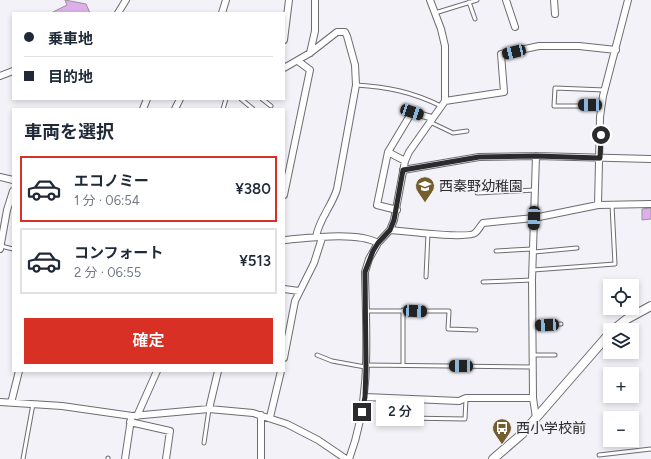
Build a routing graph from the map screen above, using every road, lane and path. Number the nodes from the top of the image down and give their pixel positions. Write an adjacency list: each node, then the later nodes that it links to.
1 (126, 0): 12 (street)
2 (226, 0): 13 (street)
3 (289, 0): 18 (street)
4 (315, 0): 20 (street)
5 (430, 0): 14 (street)
6 (477, 0): 9 (lane)
7 (506, 0): 17 (street)
8 (628, 0): 19 (street)
9 (469, 2): 14 (lane); 16 (lane)
10 (554, 3): 11 (street); 15 (street)
11 (547, 7)
12 (119, 12)
13 (222, 12)
14 (435, 13): 29 (street)
15 (555, 14)
16 (474, 19)
17 (515, 27)
18 (285, 32)
19 (616, 50): 26 (street); 29 (street)
20 (310, 53): 21 (street); 25 (street)
21 (298, 61): 22 (street); 44 (street)
22 (285, 68)
23 (12, 71): 24 (street)
24 (0, 76)
25 (356, 85): 31 (lane); 55 (street)
26 (605, 90): 32 (street); 32 (lane)
27 (242, 100): 33 (lane)
28 (263, 100): 30 (lane)
29 (445, 100): 31 (street)
30 (271, 106)
31 (441, 106): 34 (street)
32 (602, 106): 38 (street)
33 (253, 108)
34 (430, 120): 35 (lane); 36 (street); 40 (street)
35 (467, 131)
36 (388, 152): 40 (street); 51 (street)
37 (536, 156): 38 (street); 41 (street); 45 (street)
38 (600, 158): 39 (street); 49 (street)
39 (651, 160)
40 (404, 161): 41 (street)
41 (403, 170): 51 (street)
42 (0, 177): 43 (street)
43 (12, 180)
44 (285, 190)
45 (535, 190): 46 (lane); 52 (street)
46 (477, 193)
47 (12, 194): 58 (street)
48 (651, 204): 50 (street)
49 (598, 205): 50 (street); 52 (street)
50 (612, 205): 63 (lane)
51 (397, 210): 53 (street)
52 (534, 218): 54 (street); 62 (street)
53 (390, 230): 54 (street); 57 (street)
54 (428, 233): 64 (lane)
55 (319, 237): 56 (street); 57 (street); 68 (street)
56 (285, 240)
57 (378, 243): 71 (street)
58 (0, 247): 60 (lane)
59 (577, 248): 62 (lane)
60 (12, 249)
61 (496, 251): 62 (lane)
62 (534, 251): 63 (street)
63 (533, 270): 65 (street)
64 (426, 277)
65 (532, 280): 66 (lane); 74 (street)
66 (483, 282)
67 (285, 289): 68 (street)
68 (299, 291): 77 (street)
69 (651, 306): 72 (street)
70 (402, 310): 71 (lane); 75 (lane); 81 (lane)
71 (366, 311): 82 (street)
72 (622, 323)
73 (561, 324): 74 (lane)
74 (533, 326): 79 (street)
75 (476, 330)
76 (603, 341): 99 (street)
77 (285, 353)
78 (317, 355): 82 (lane)
79 (533, 355): 80 (lane); 83 (street)
80 (555, 355)
81 (403, 365): 82 (lane); 83 (lane)
82 (366, 366): 88 (street)
83 (533, 367): 90 (street)
84 (19, 372): 92 (street)
85 (156, 372): 97 (street)
86 (218, 372): 94 (street)
87 (281, 372): 96 (street)
88 (365, 397): 89 (street); 108 (street)
89 (466, 398): 90 (street); 98 (lane)
90 (533, 398): 99 (street)
91 (0, 402): 92 (street)
92 (11, 403): 93 (street)
93 (33, 404): 97 (street); 103 (lane)
94 (209, 409): 95 (street); 97 (street); 100 (lane)
95 (261, 415): 96 (street); 106 (street)
96 (270, 417): 107 (street)
97 (133, 418): 104 (street); 105 (street)
98 (407, 418)
99 (536, 418): 109 (street)
100 (204, 442)
101 (651, 449): 102 (lane)
102 (599, 455)
103 (23, 459)
104 (125, 459)
105 (166, 459)
106 (261, 459)
107 (346, 459)
108 (349, 459)
109 (493, 459)

